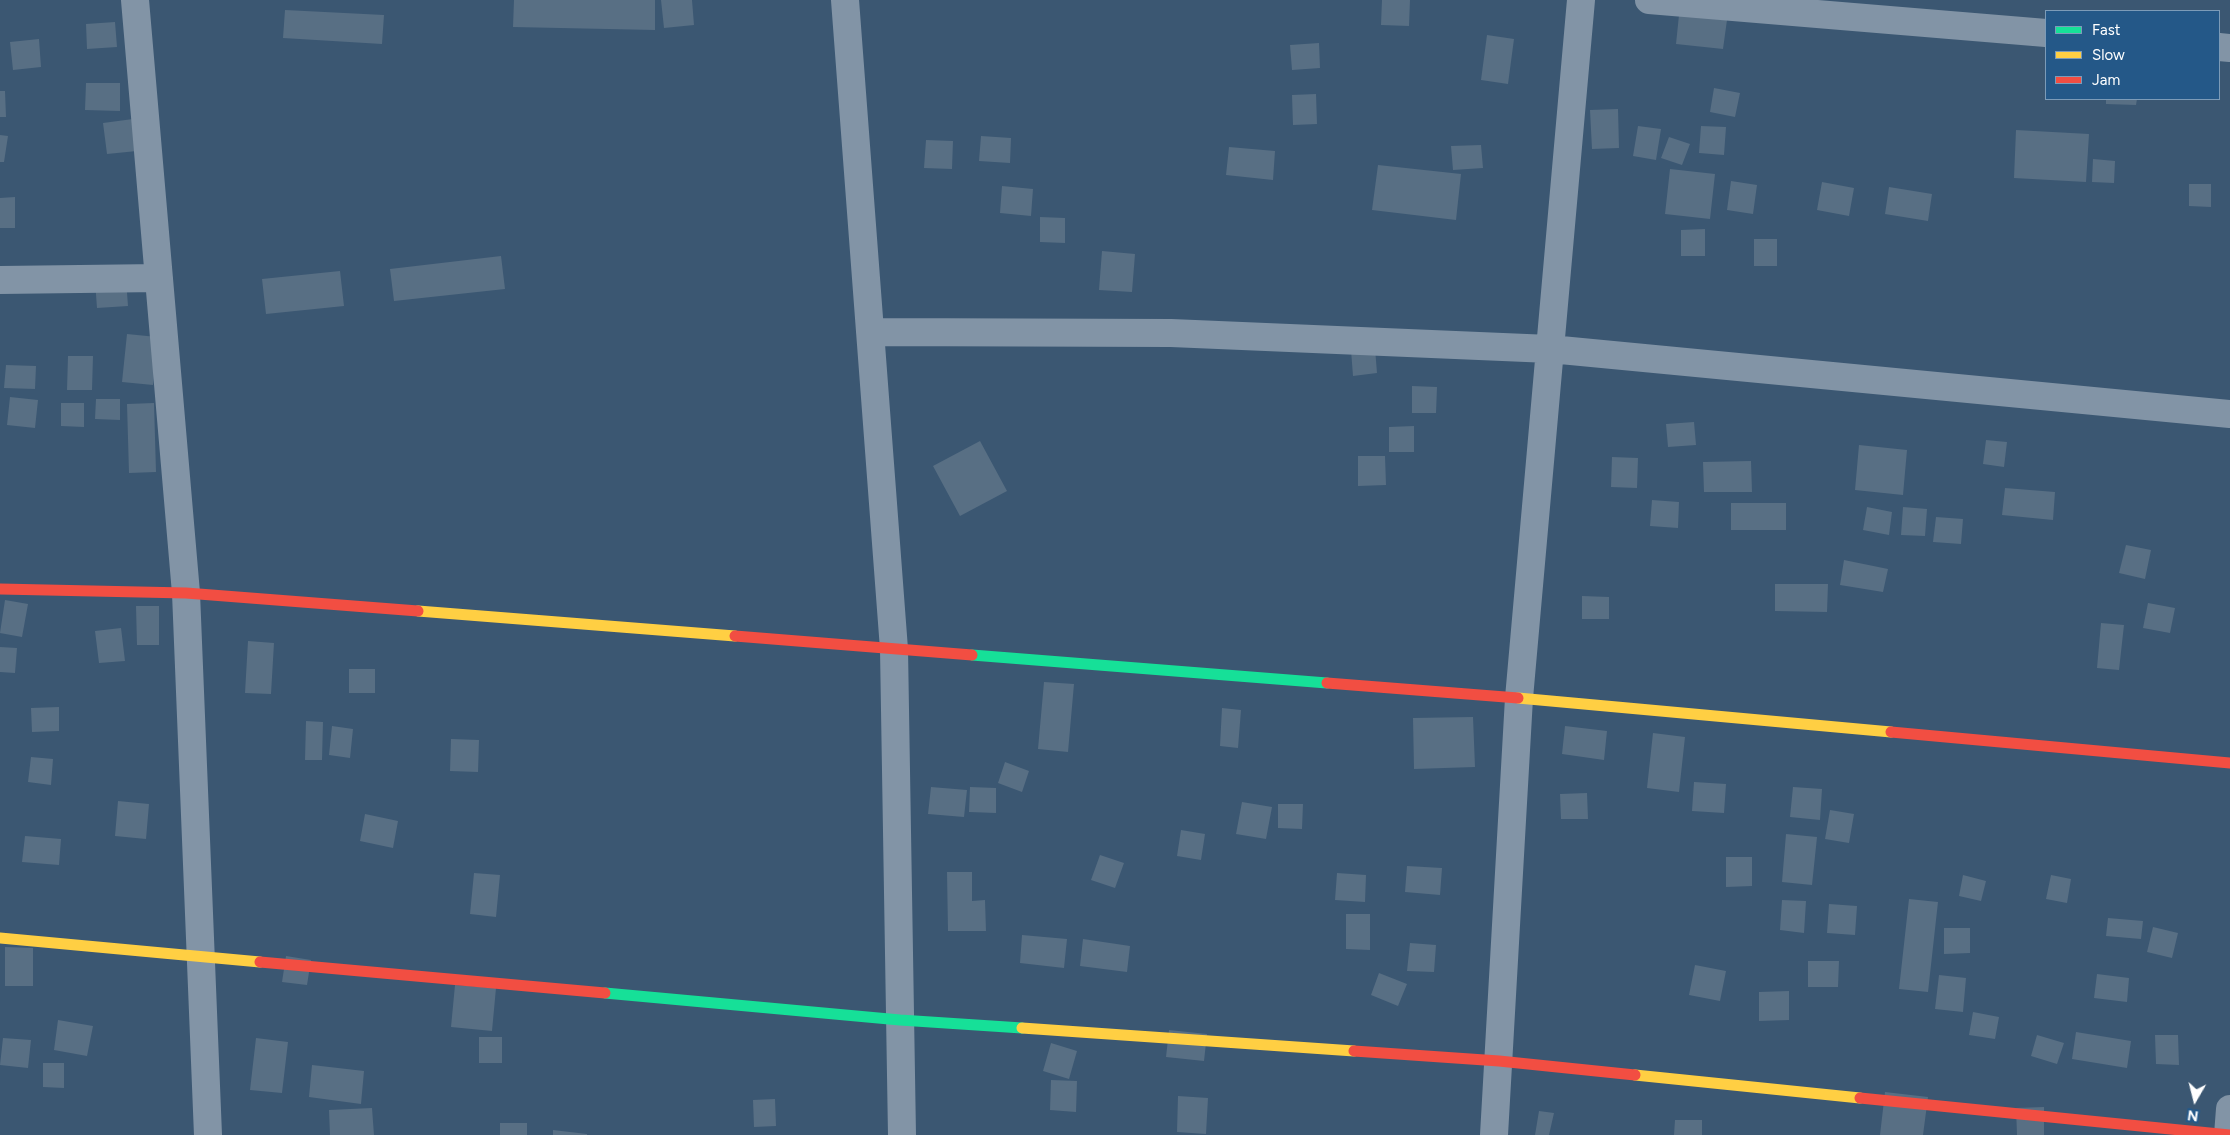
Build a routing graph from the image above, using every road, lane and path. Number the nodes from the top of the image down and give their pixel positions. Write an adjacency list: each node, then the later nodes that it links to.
1 (135, 0): 6 (street)
2 (845, 0): 8 (street)
3 (1581, 0): 9 (street)
4 (1649, 0): 5 (street)
5 (2045, 33)
6 (159, 278): 7 (street); 12 (street)
7 (0, 280)
8 (870, 332): 9 (street); 13 (street)
9 (1550, 349): 10 (street); 14 (street)
10 (2230, 414)
11 (0, 589): 12 (street)
12 (186, 592): 13 (street); 17 (street)
13 (894, 648): 14 (street); 18 (street)
14 (1520, 698): 15 (street); 19 (street)
15 (2230, 763)
16 (0, 938): 17 (street)
17 (201, 955): 18 (street); 21 (street)
18 (900, 1020): 19 (street); 22 (street)
19 (1499, 1061): 23 (street); 24 (street)
20 (2230, 1109): 24 (street)
21 (208, 1135)
22 (902, 1135)
23 (1494, 1135)
24 (2228, 1135)

